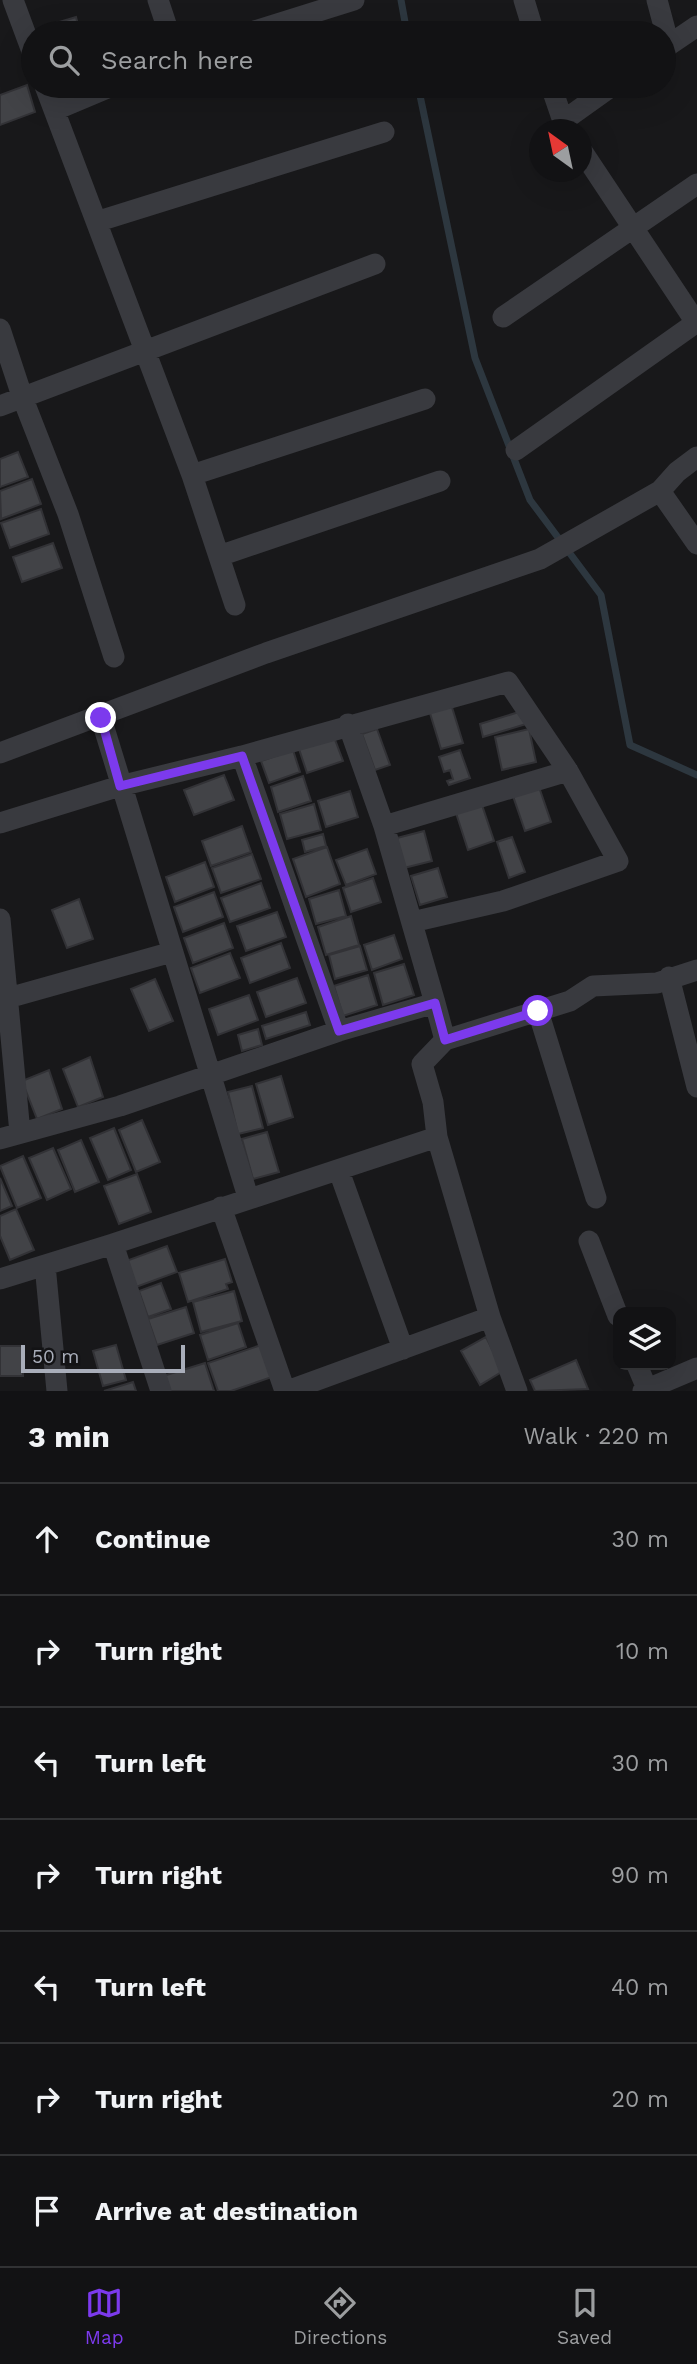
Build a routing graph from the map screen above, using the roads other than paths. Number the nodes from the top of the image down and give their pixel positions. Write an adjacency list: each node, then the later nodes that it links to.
1 (13, 0): 11 (street)
2 (158, 0): 7 (street)
3 (355, 0): 6 (street)
4 (524, 0): 9 (street)
5 (657, 0): 10 (street)
6 (292, 8): 8 (street)
7 (165, 21)
8 (269, 21)
9 (530, 21)
10 (661, 21)
11 (21, 22)
12 (697, 26): 13 (street)
13 (676, 40)
14 (50, 98): 18 (street)
15 (84, 98): 18 (street)
16 (555, 98): 19 (street)
17 (598, 98): 20 (street)
18 (55, 110): 24 (street)
19 (563, 119)
20 (572, 119)
21 (384, 132): 24 (street)
22 (592, 166): 25 (street)
23 (697, 184): 25 (street)
24 (99, 221): 30 (street)
25 (632, 230): 27 (street); 28 (street)
26 (375, 264): 30 (street)
27 (503, 317)
28 (697, 323): 34 (street)
29 (0, 329): 31 (street)
30 (146, 351): 31 (street); 36 (street)
31 (23, 399): 33 (street); 42 (street)
32 (425, 399): 36 (street)
33 (0, 406)
34 (516, 450)
35 (697, 457): 38 (street)
36 (192, 475): 40 (street)
37 (440, 481): 40 (street)
38 (660, 491): 39 (street); 43 (street)
39 (697, 544)
40 (219, 556): 41 (street)
41 (235, 605)
42 (114, 657)
43 (101, 718): 45 (street); 48 (street)
44 (348, 724): 46 (street); 47 (street); 50 (street)
45 (0, 753)
46 (242, 756): 48 (street); 59 (street)
47 (568, 771): 50 (street); 52 (street)
48 (120, 786): 49 (street); 53 (street)
49 (0, 823)
50 (384, 826): 52 (street)
51 (0, 919): 56 (street)
52 (412, 922): 57 (street)
53 (172, 952): 56 (street); 61 (street)
54 (697, 970): 55 (street)
55 (669, 977): 58 (street); 62 (street)
56 (8, 998): 63 (street)
57 (435, 1003): 59 (street); 60 (street)
58 (538, 1011): 60 (street); 67 (street)
59 (339, 1031): 61 (street)
60 (445, 1040): 64 (street)
61 (211, 1075): 63 (street); 66 (street)
62 (697, 1087)
63 (10, 1136)
64 (437, 1137): 65 (street); 74 (street)
65 (339, 1171): 66 (street); 75 (street)
66 (247, 1198): 68 (street)
67 (596, 1198)
68 (221, 1207): 70 (street); 80 (street)
69 (589, 1241): 73 (street)
70 (113, 1244): 71 (street); 79 (street)
71 (44, 1265): 72 (street); 78 (street)
72 (0, 1279)
73 (615, 1307)
74 (490, 1317): 75 (street); 81 (street)
75 (403, 1349): 80 (street)
76 (697, 1368): 82 (street)
77 (639, 1370): 82 (street)
78 (57, 1391)
79 (161, 1391)
80 (286, 1391)
81 (517, 1391)
82 (646, 1391)

